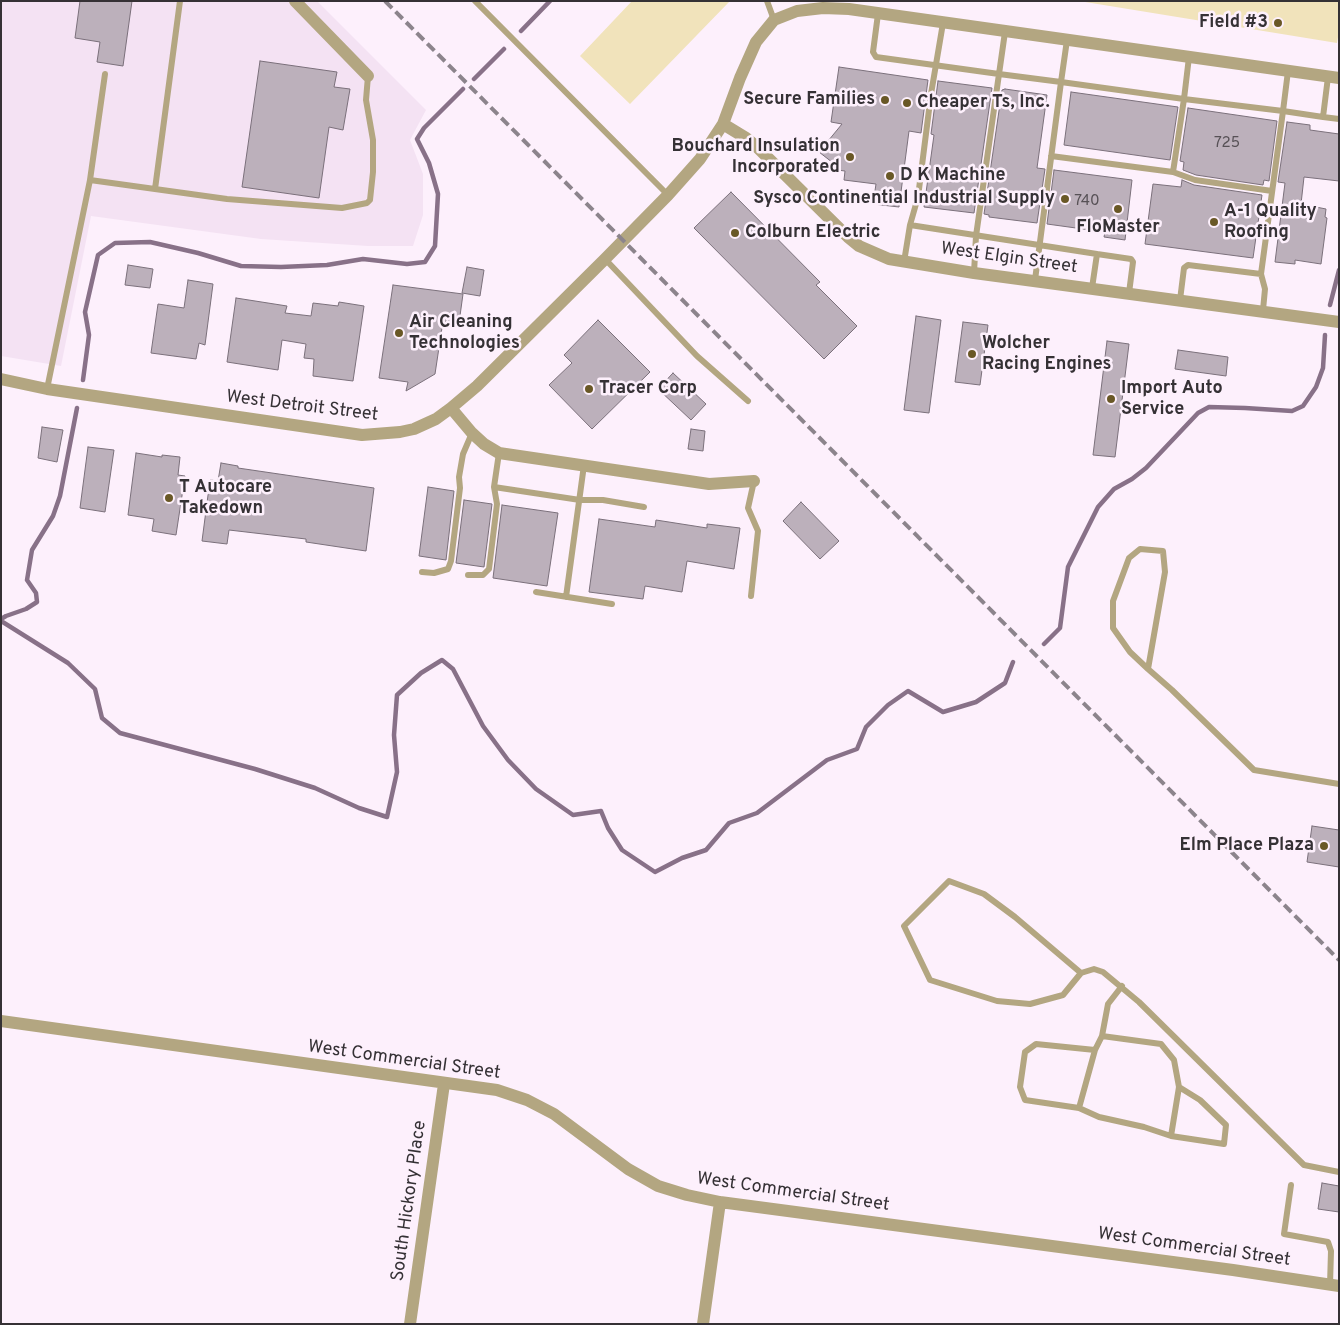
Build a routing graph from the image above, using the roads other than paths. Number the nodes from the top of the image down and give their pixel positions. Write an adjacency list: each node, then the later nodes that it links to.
1 (180, 1): 26 (lane)
2 (296, 1): 15 (street)
3 (768, 1): 6 (lane)
4 (479, 3): 28 (lane)
5 (878, 14): 6 (street); 7 (street); 11 (lane)
6 (774, 20): 22 (street, West Detroit Street)
7 (942, 23): 8 (street); 11 (lane)
8 (1005, 32): 9 (street); 14 (lane)
9 (1067, 40): 10 (street); 17 (lane)
10 (1189, 57): 12 (street); 18 (lane)
11 (937, 65): 14 (lane); 29 (lane)
12 (1288, 71): 16 (street); 19 (lane)
13 (106, 74): 25 (lane)
14 (999, 74): 17 (lane); 30 (lane)
15 (368, 76): 26 (lane)
16 (1333, 77): 20 (lane)
17 (1061, 82): 18 (lane); 23 (lane)
18 (1184, 99): 19 (lane); 24 (lane)
19 (1283, 111): 20 (lane); 27 (lane)
20 (1323, 117): 21 (lane)
21 (1339, 118)
22 (723, 124): 28 (street, West Detroit Street); 34 (street, West Elgin Street)
23 (1051, 156): 24 (lane); 31 (lane)
24 (1173, 172): 27 (lane)
25 (90, 180): 26 (lane); 44 (lane)
26 (155, 189)
27 (1272, 191): 36 (lane)
28 (668, 195): 33 (street, West Detroit Street)
29 (910, 225): 30 (lane); 34 (lane)
30 (976, 236): 31 (lane); 35 (lane)
31 (1039, 245): 32 (lane); 37 (lane)
32 (1097, 254): 38 (lane); 39 (lane)
33 (605, 259): 45 (lane); 46 (street, West Detroit Street)
34 (904, 262): 35 (street, West Elgin Street)
35 (974, 273): 37 (street, West Elgin Street)
36 (1261, 274): 40 (lane); 41 (lane)
37 (1034, 280): 38 (street, West Elgin Street)
38 (1092, 288): 39 (street, West Elgin Street)
39 (1129, 293): 40 (street, West Elgin Street)
40 (1180, 300): 41 (street, West Elgin Street)
41 (1263, 310): 42 (street, West Elgin Street)
42 (1339, 322)
43 (1, 379): 44 (street, West Detroit Street)
44 (47, 389): 46 (street, West Detroit Street)
45 (748, 401)
46 (451, 408): 47 (street)
47 (472, 433): 48 (street); 54 (lane)
48 (499, 453): 49 (street); 51 (lane)
49 (584, 465): 50 (street); 52 (lane)
50 (754, 481): 57 (lane)
51 (494, 487): 52 (lane); 55 (lane)
52 (580, 500): 53 (lane); 58 (lane)
53 (644, 507)
54 (422, 572)
55 (468, 575)
56 (536, 592): 58 (lane)
57 (751, 596)
58 (566, 597): 59 (lane)
59 (612, 604)
60 (1148, 669): 60 (lane); 61 (lane)
61 (1339, 784)
62 (1081, 973): 62 (lane); 63 (lane)
63 (1122, 986): 65 (lane); 71 (lane)
64 (1, 1021): 67 (street, West Commercial Street)
65 (1102, 1036): 66 (lane); 68 (lane)
66 (1095, 1050): 69 (lane); 69 (lane)
67 (444, 1084): 73 (street, West Commercial Street); 75 (street, South Hickory Place)
68 (1179, 1087): 70 (lane); 70 (lane)
69 (1079, 1108): 70 (lane)
70 (1171, 1136)
71 (1339, 1172)
72 (1291, 1185): 74 (lane)
73 (720, 1202): 74 (street, West Commercial Street); 76 (street)
74 (1334, 1286)
75 (410, 1324)
76 (703, 1324)

